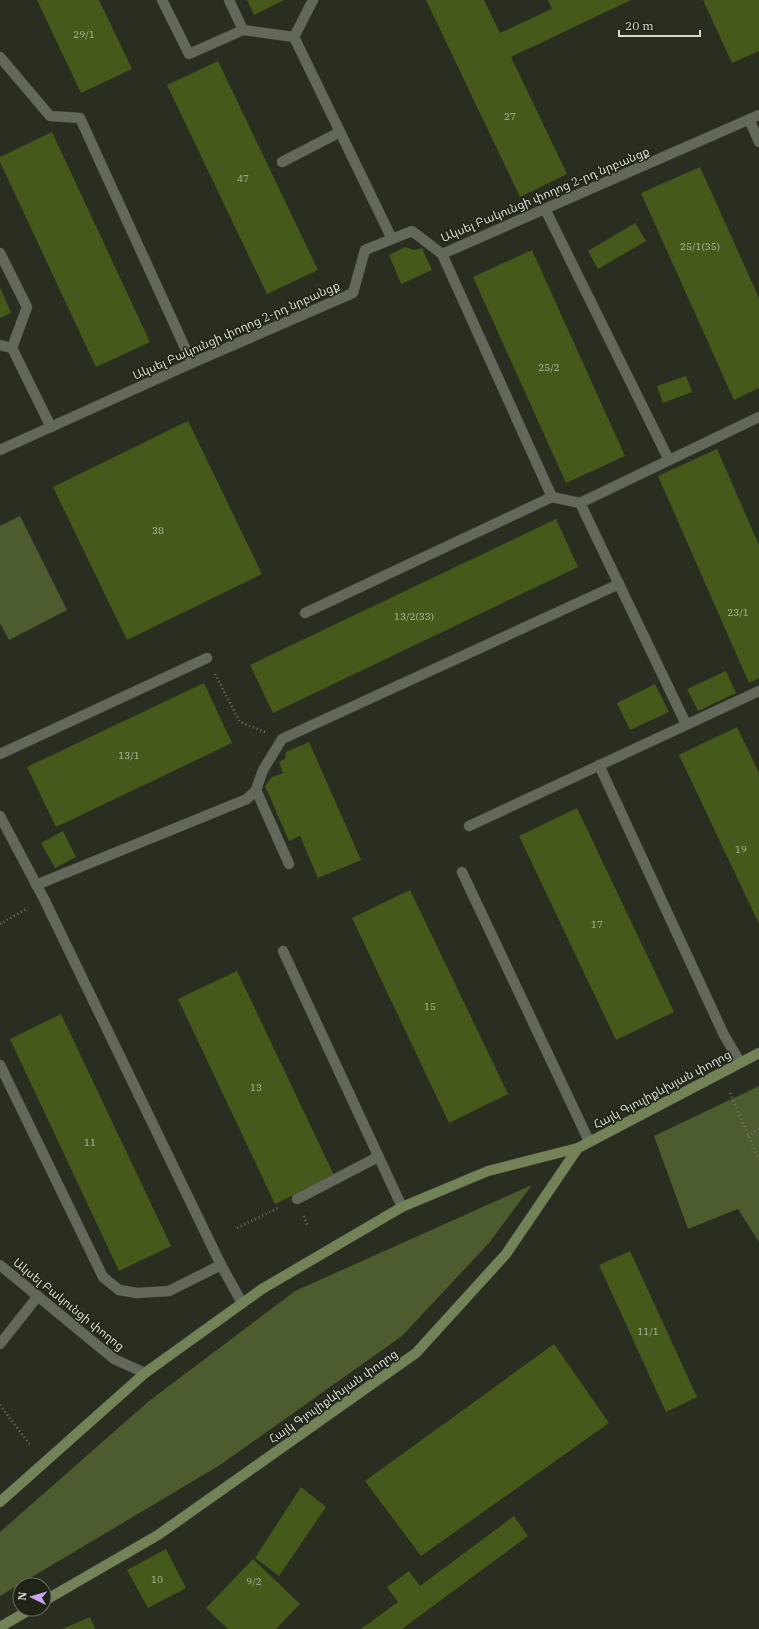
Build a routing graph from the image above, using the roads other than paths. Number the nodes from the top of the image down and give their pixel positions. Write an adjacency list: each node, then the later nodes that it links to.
1 (162, 0): 4 (street)
2 (229, 0): 4 (street)
3 (313, 0): 5 (street)
4 (243, 30): 5 (street)
5 (294, 37): 9 (street)
6 (0, 57): 18 (street)
7 (759, 115): 8 (street, Ակսել Բակունցի փողոց 2-րդ նրբանցք)
8 (749, 120): 10 (street); 12 (street, Ակսել Բակունցի փողոց 2-րդ նրբանցք)
9 (340, 132): 11 (street); 13 (street)
10 (759, 142)
11 (282, 162)
12 (545, 209): 15 (street, Ակսել Բակունցի փողոց 2-րդ նրբանցք); 22 (street)
13 (392, 239): 15 (street, Ակսել Բակունցի փողոց 2-րդ նրբանցք); 18 (street, Ակսել Բակունցի փողոց 2-րդ նրբանցք)
14 (0, 253): 17 (street)
15 (442, 254): 23 (street)
16 (0, 345): 17 (street)
17 (12, 348): 20 (street)
18 (192, 363): 20 (street, Ակսել Բակունցի փողոց 2-րդ նրբանցք)
19 (759, 417): 22 (street)
20 (51, 427): 21 (street, Ակսել Բակունցի փողոց 2-րդ նրբանցք)
21 (0, 450)
22 (669, 460): 24 (street)
23 (552, 497): 24 (street); 26 (street)
24 (580, 503): 25 (street)
25 (619, 584): 29 (street); 32 (street)
26 (305, 613)
27 (207, 658): 30 (street)
28 (759, 691): 29 (street)
29 (686, 724): 31 (street)
30 (0, 754)
31 (599, 765): 34 (street); 40 (street)
32 (256, 790): 35 (street); 37 (street)
33 (0, 816): 37 (street)
34 (469, 826)
35 (289, 864)
36 (462, 872): 42 (street)
37 (36, 885): 48 (street)
38 (283, 951): 44 (street)
39 (759, 1053): 40 (main road, Հայկ Գյուլիքևխյան փողոց)
40 (740, 1062): 42 (main road, Հայկ Գյուլիքևխյան փողոց)
41 (0, 1065): 48 (street)
42 (589, 1141): 43 (main road, Հայկ Գյուլիքևխյան փողոց)
43 (578, 1148): 46 (main road, Հայկ Գյուլիքևխյան փողոց); 54 (main road, Հայկ Գյուլիքևխյան փողոց)
44 (378, 1157): 45 (street); 46 (street)
45 (297, 1199)
46 (402, 1207): 50 (main road, Հայկ Գյուլիքևխյան փողոց)
47 (0, 1265): 49 (street, Ակսել Բակունցի փողոց)
48 (221, 1265): 50 (street)
49 (38, 1296): 51 (street); 52 (street, Ակսել Բակունցի փողոց)
50 (242, 1302): 52 (main road, Հայկ Գյուլիքևխյան փողոց)
51 (0, 1344)
52 (145, 1373): 53 (main road, Հայկ Գյուլիքևխյան փողոց)
53 (0, 1502)
54 (52, 1596)
55 (17, 1617): 56 (main road)
56 (0, 1627)

